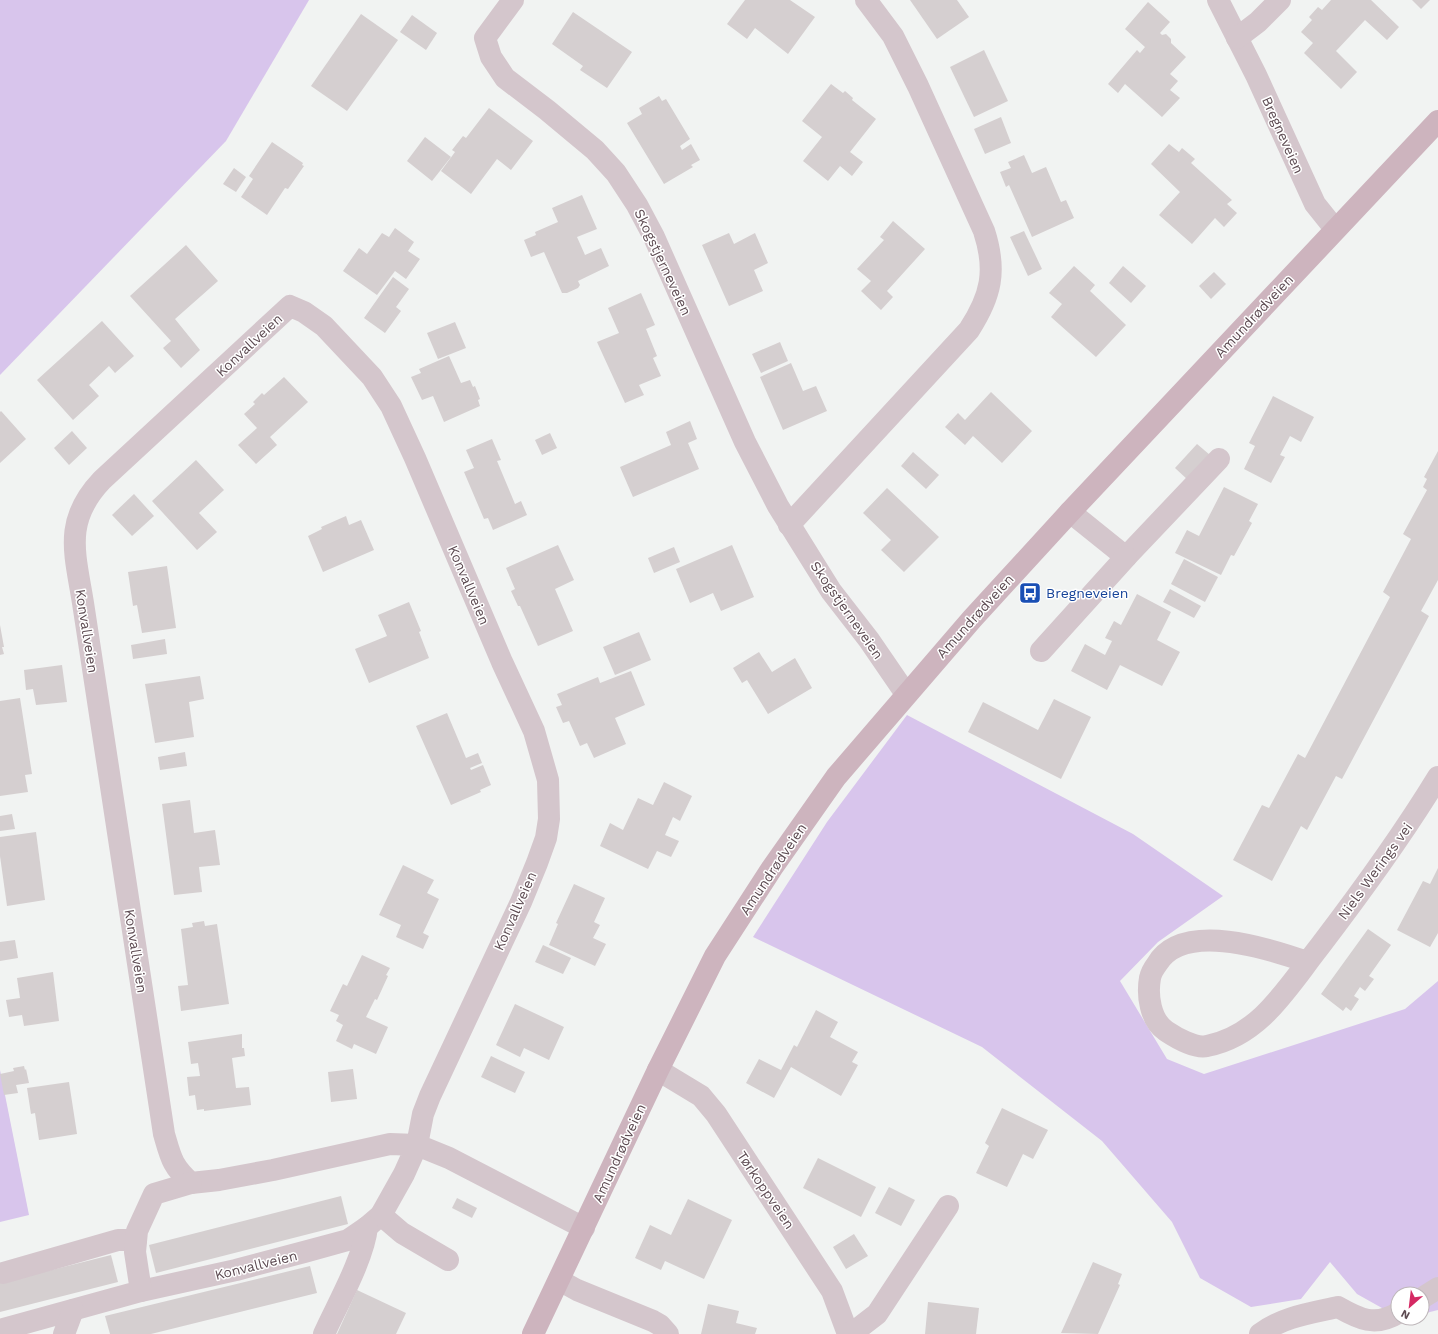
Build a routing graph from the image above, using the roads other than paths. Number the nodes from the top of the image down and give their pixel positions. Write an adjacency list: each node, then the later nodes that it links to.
1 (513, 0): 10 (street, Skogstjerneveien)
2 (866, 0): 10 (street)
3 (1218, 0): 5 (street, Bregneveien)
4 (1280, 0): 5 (street)
5 (1237, 38): 7 (street, Bregneveien)
6 (1438, 121): 7 (main road, Amundrødveien)
7 (1335, 229): 9 (main road, Amundrødveien)
8 (1220, 459): 11 (street)
9 (1070, 512): 11 (street); 13 (main road, Amundrødveien)
10 (789, 525): 13 (street, Skogstjerneveien)
11 (1126, 558): 12 (street)
12 (1041, 651)
13 (906, 694): 16 (main road, Amundrødveien)
14 (1438, 777): 15 (street, Niels Werings vei)
15 (1308, 962): 15 (street, Niels Werings vei)
16 (658, 1070): 21 (main road, Amundrødveien); 31 (street, Tørkoppveien)
17 (417, 1145): 18 (street); 18 (street, Konvallveien); 20 (street, Konvallveien); 21 (street)
18 (191, 1183): 22 (street)
19 (948, 1206): 31 (street, Tørkoppveien)
20 (374, 1221): 23 (street); 26 (street, Konvallveien); 33 (street, Konvallveien)
21 (584, 1228): 25 (main road, Amundrødveien)
22 (135, 1246): 24 (street); 26 (street)
23 (448, 1260)
24 (3, 1273)
25 (559, 1280): 34 (main road, Amundrødveien); 35 (street)
26 (141, 1291): 27 (street, Konvallveien)
27 (73, 1310): 30 (street, Konvallveien); 32 (street)
28 (1390, 1316): 29 (street)
29 (1355, 1317): 36 (street); 37 (street)
30 (0, 1330)
31 (848, 1333)
32 (64, 1334)
33 (324, 1334)
34 (533, 1334)
35 (668, 1334)
36 (1260, 1334)
37 (1369, 1334)

